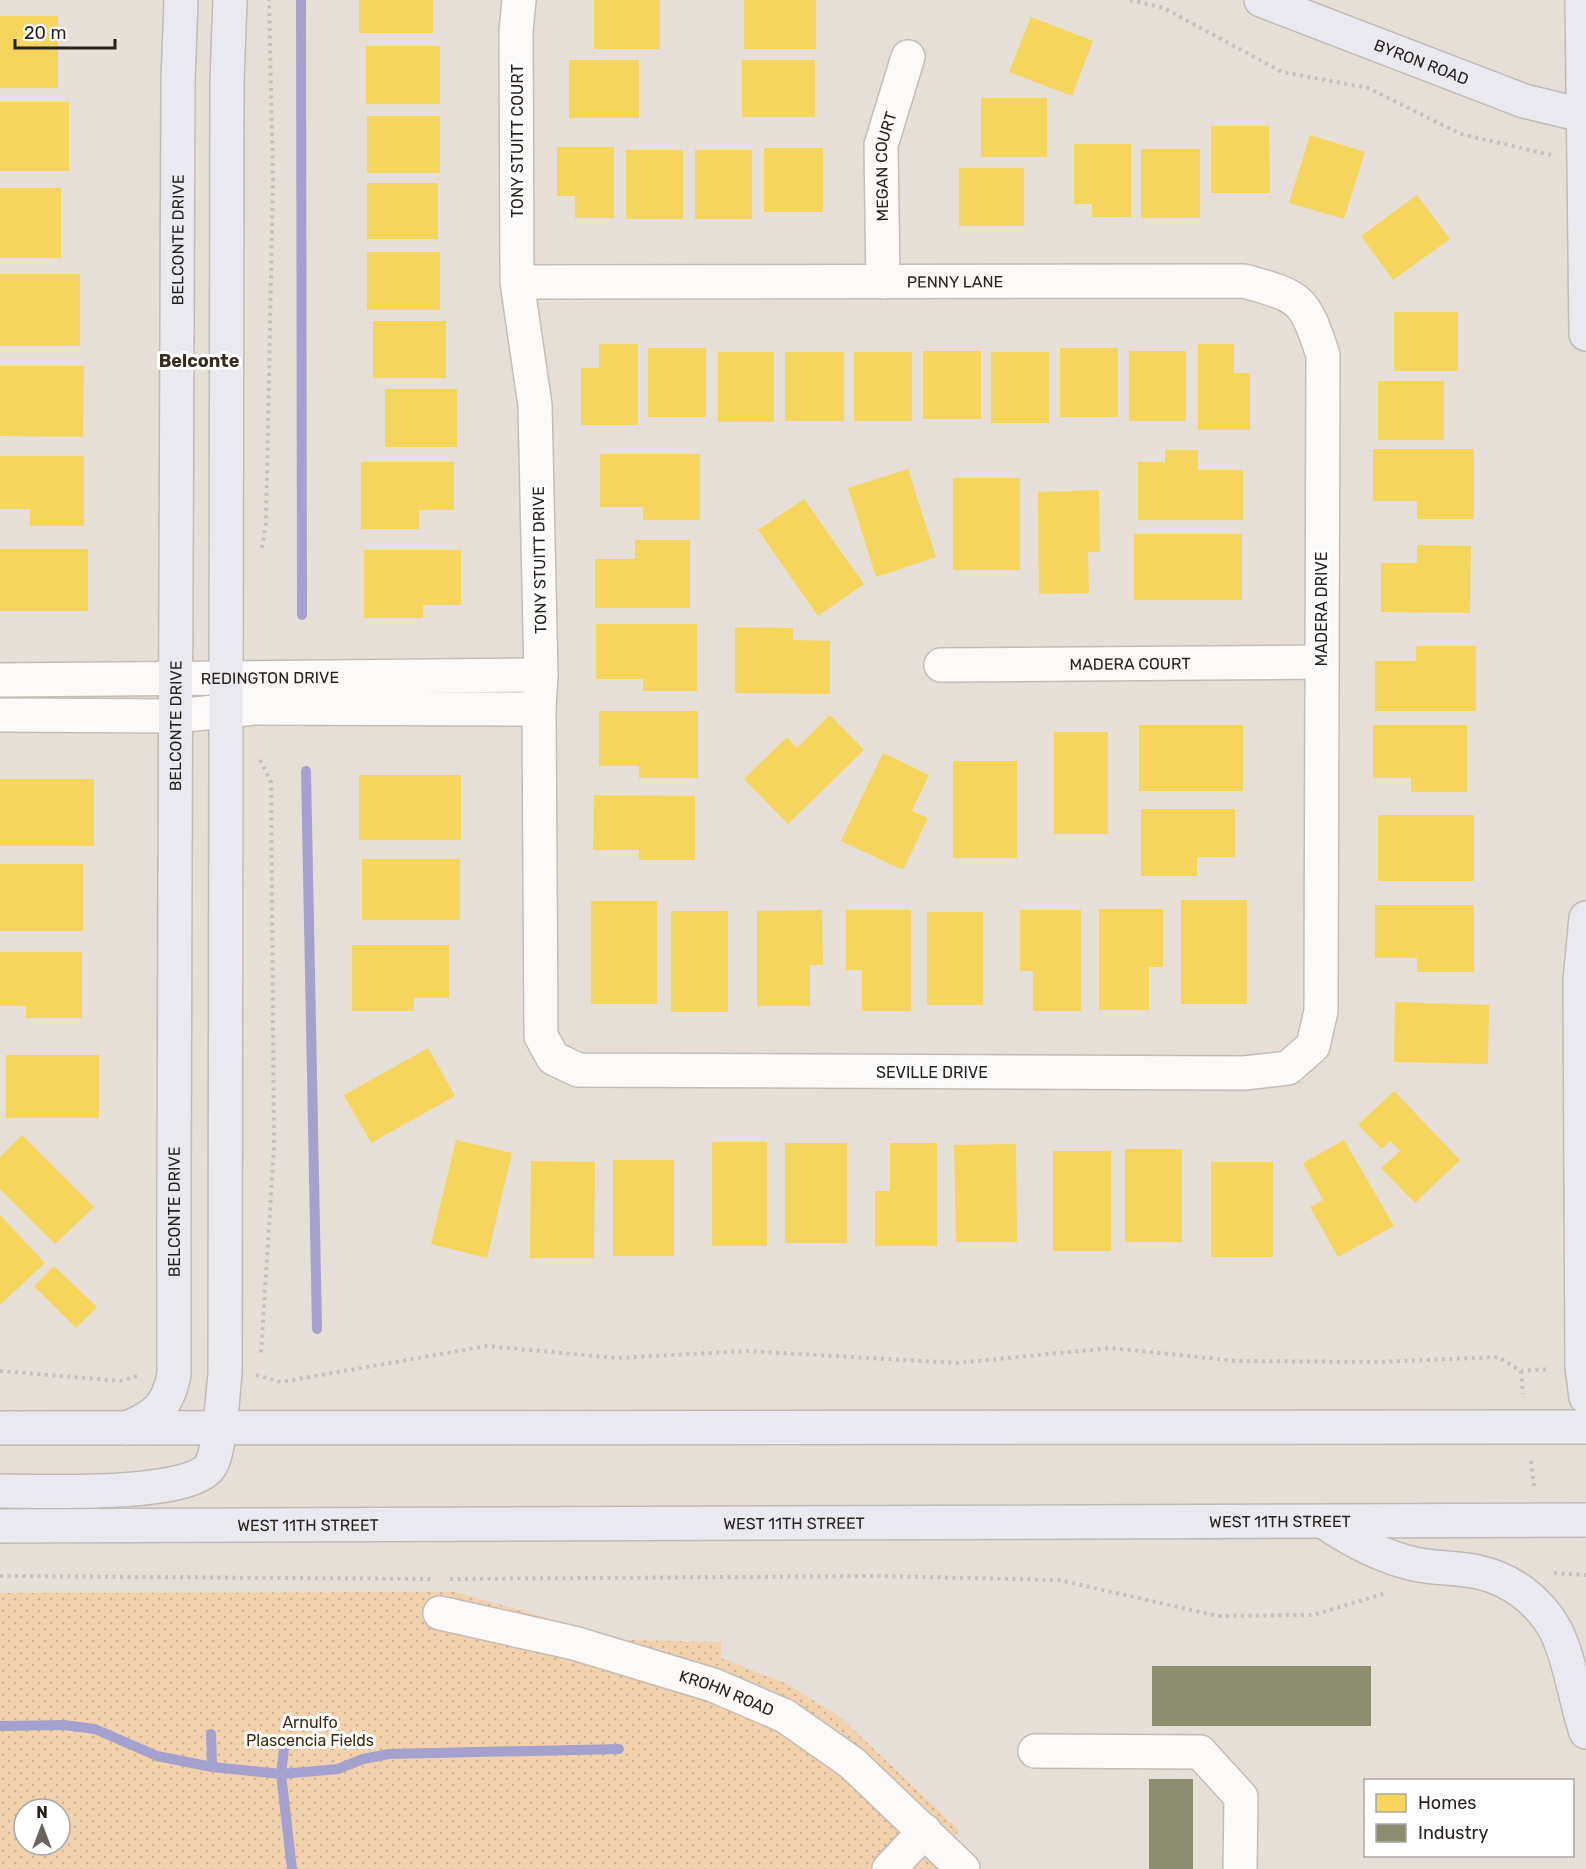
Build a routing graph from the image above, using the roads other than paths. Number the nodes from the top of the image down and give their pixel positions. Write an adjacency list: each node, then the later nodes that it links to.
1 (181, 0): 16 (main road, BELCONTE DRIVE)
2 (230, 0): 17 (main road)
3 (519, 0): 9 (street, TONY STUITT COURT)
4 (1261, 0): 7 (main road, BYRON ROAD)
5 (1582, 0): 7 (main road)
6 (909, 57): 10 (street, MEGAN COURT)
7 (1585, 116): 8 (main road)
8 (1586, 165): 11 (main road)
9 (517, 282): 10 (street, PENNY LANE); 15 (street, TONY STUITT DRIVE)
10 (883, 282): 12 (street, PENNY LANE)
11 (1586, 334)
12 (1323, 384): 13 (street, MADERA DRIVE)
13 (1320, 662): 14 (street, MADERA COURT); 23 (street, MADERA DRIVE)
14 (941, 665)
15 (541, 675): 17 (street, REDINGTON DRIVE); 19 (street, TONY STUITT DRIVE)
16 (177, 678): 17 (street, REDINGTON DRIVE); 18 (street, REDINGTON DRIVE); 22 (main road, BELCONTE DRIVE)
17 (227, 678): 20 (main road)
18 (0, 680)
19 (539, 709): 20 (street, REDINGTON DRIVE); 24 (street, TONY STUITT DRIVE)
20 (228, 711): 22 (street, REDINGTON DRIVE); 30 (main road)
21 (0, 715): 22 (street, REDINGTON DRIVE)
22 (176, 716): 29 (main road, BELCONTE DRIVE)
23 (1320, 834): 24 (street, SEVILLE DRIVE)
24 (540, 840)
25 (1586, 918): 26 (main road)
26 (1586, 1397)
27 (1586, 1427): 30 (main road)
28 (0, 1428): 29 (main road)
29 (127, 1428): 30 (main road)
30 (218, 1428): 31 (main road)
31 (0, 1491)
32 (1586, 1520): 33 (main road, WEST 11TH STREET)
33 (1324, 1521): 34 (main road, WEST 11TH STREET); 36 (main road)
34 (0, 1526)
35 (440, 1613): 38 (street, KROHN ROAD)
36 (1586, 1732)
37 (1035, 1751): 41 (street)
38 (925, 1831): 39 (street); 40 (street, KROHN ROAD)
39 (889, 1869)
40 (963, 1869)
41 (1240, 1869)

